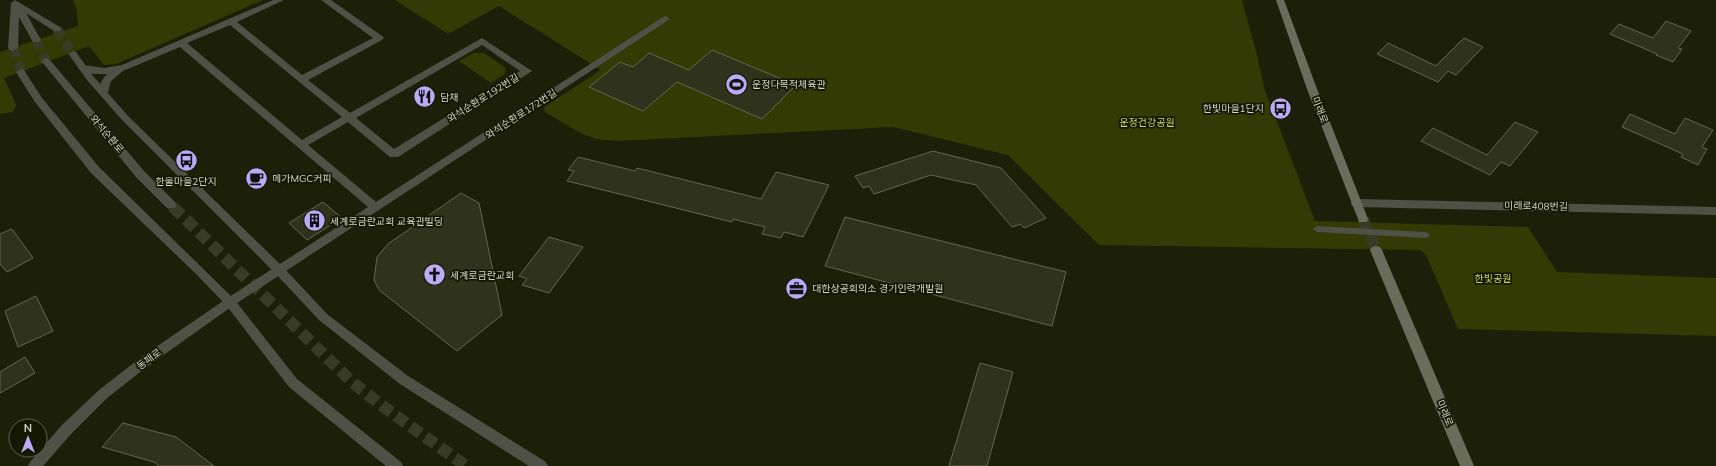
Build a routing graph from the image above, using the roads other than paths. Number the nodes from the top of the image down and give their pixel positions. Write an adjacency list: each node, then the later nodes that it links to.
1 (280, 0): 6 (street)
2 (325, 0): 16 (street)
3 (1280, 0): 20 (main road, 미래로)
4 (14, 1): 7 (street); 8 (street); 10 (street)
5 (666, 19): 22 (street, 와석순환로172번길)
6 (230, 21): 9 (street); 16 (street, 와석순환로192번길)
7 (56, 29)
8 (36, 40)
9 (180, 42): 13 (street); 19 (street)
10 (13, 48)
11 (73, 54): 14 (street)
12 (46, 61): 21 (street, 와석순환로)
13 (125, 67): 14 (street); 17 (street)
14 (84, 68): 17 (street)
15 (21, 72): 29 (street)
16 (302, 79): 18 (street, 와석순환로192번길)
17 (103, 92): 28 (street)
18 (349, 117): 18 (street, 와석순환로192번길); 19 (street, 와석순환로192번길)
19 (301, 145): 22 (street)
20 (1356, 203): 23 (street, 미래로408번길); 24 (main road, 미래로)
21 (171, 205)
22 (376, 208): 28 (street, 와석순환로172번길)
23 (1716, 211)
24 (1362, 219)
25 (1317, 229): 26 (street)
26 (1425, 235)
27 (1376, 250): 33 (main road, 미래로)
28 (280, 271): 29 (street, 동패로); 32 (street)
29 (230, 302): 30 (street, 동패로); 31 (street)
30 (35, 466)
31 (396, 466)
32 (541, 466)
33 (1467, 466)

